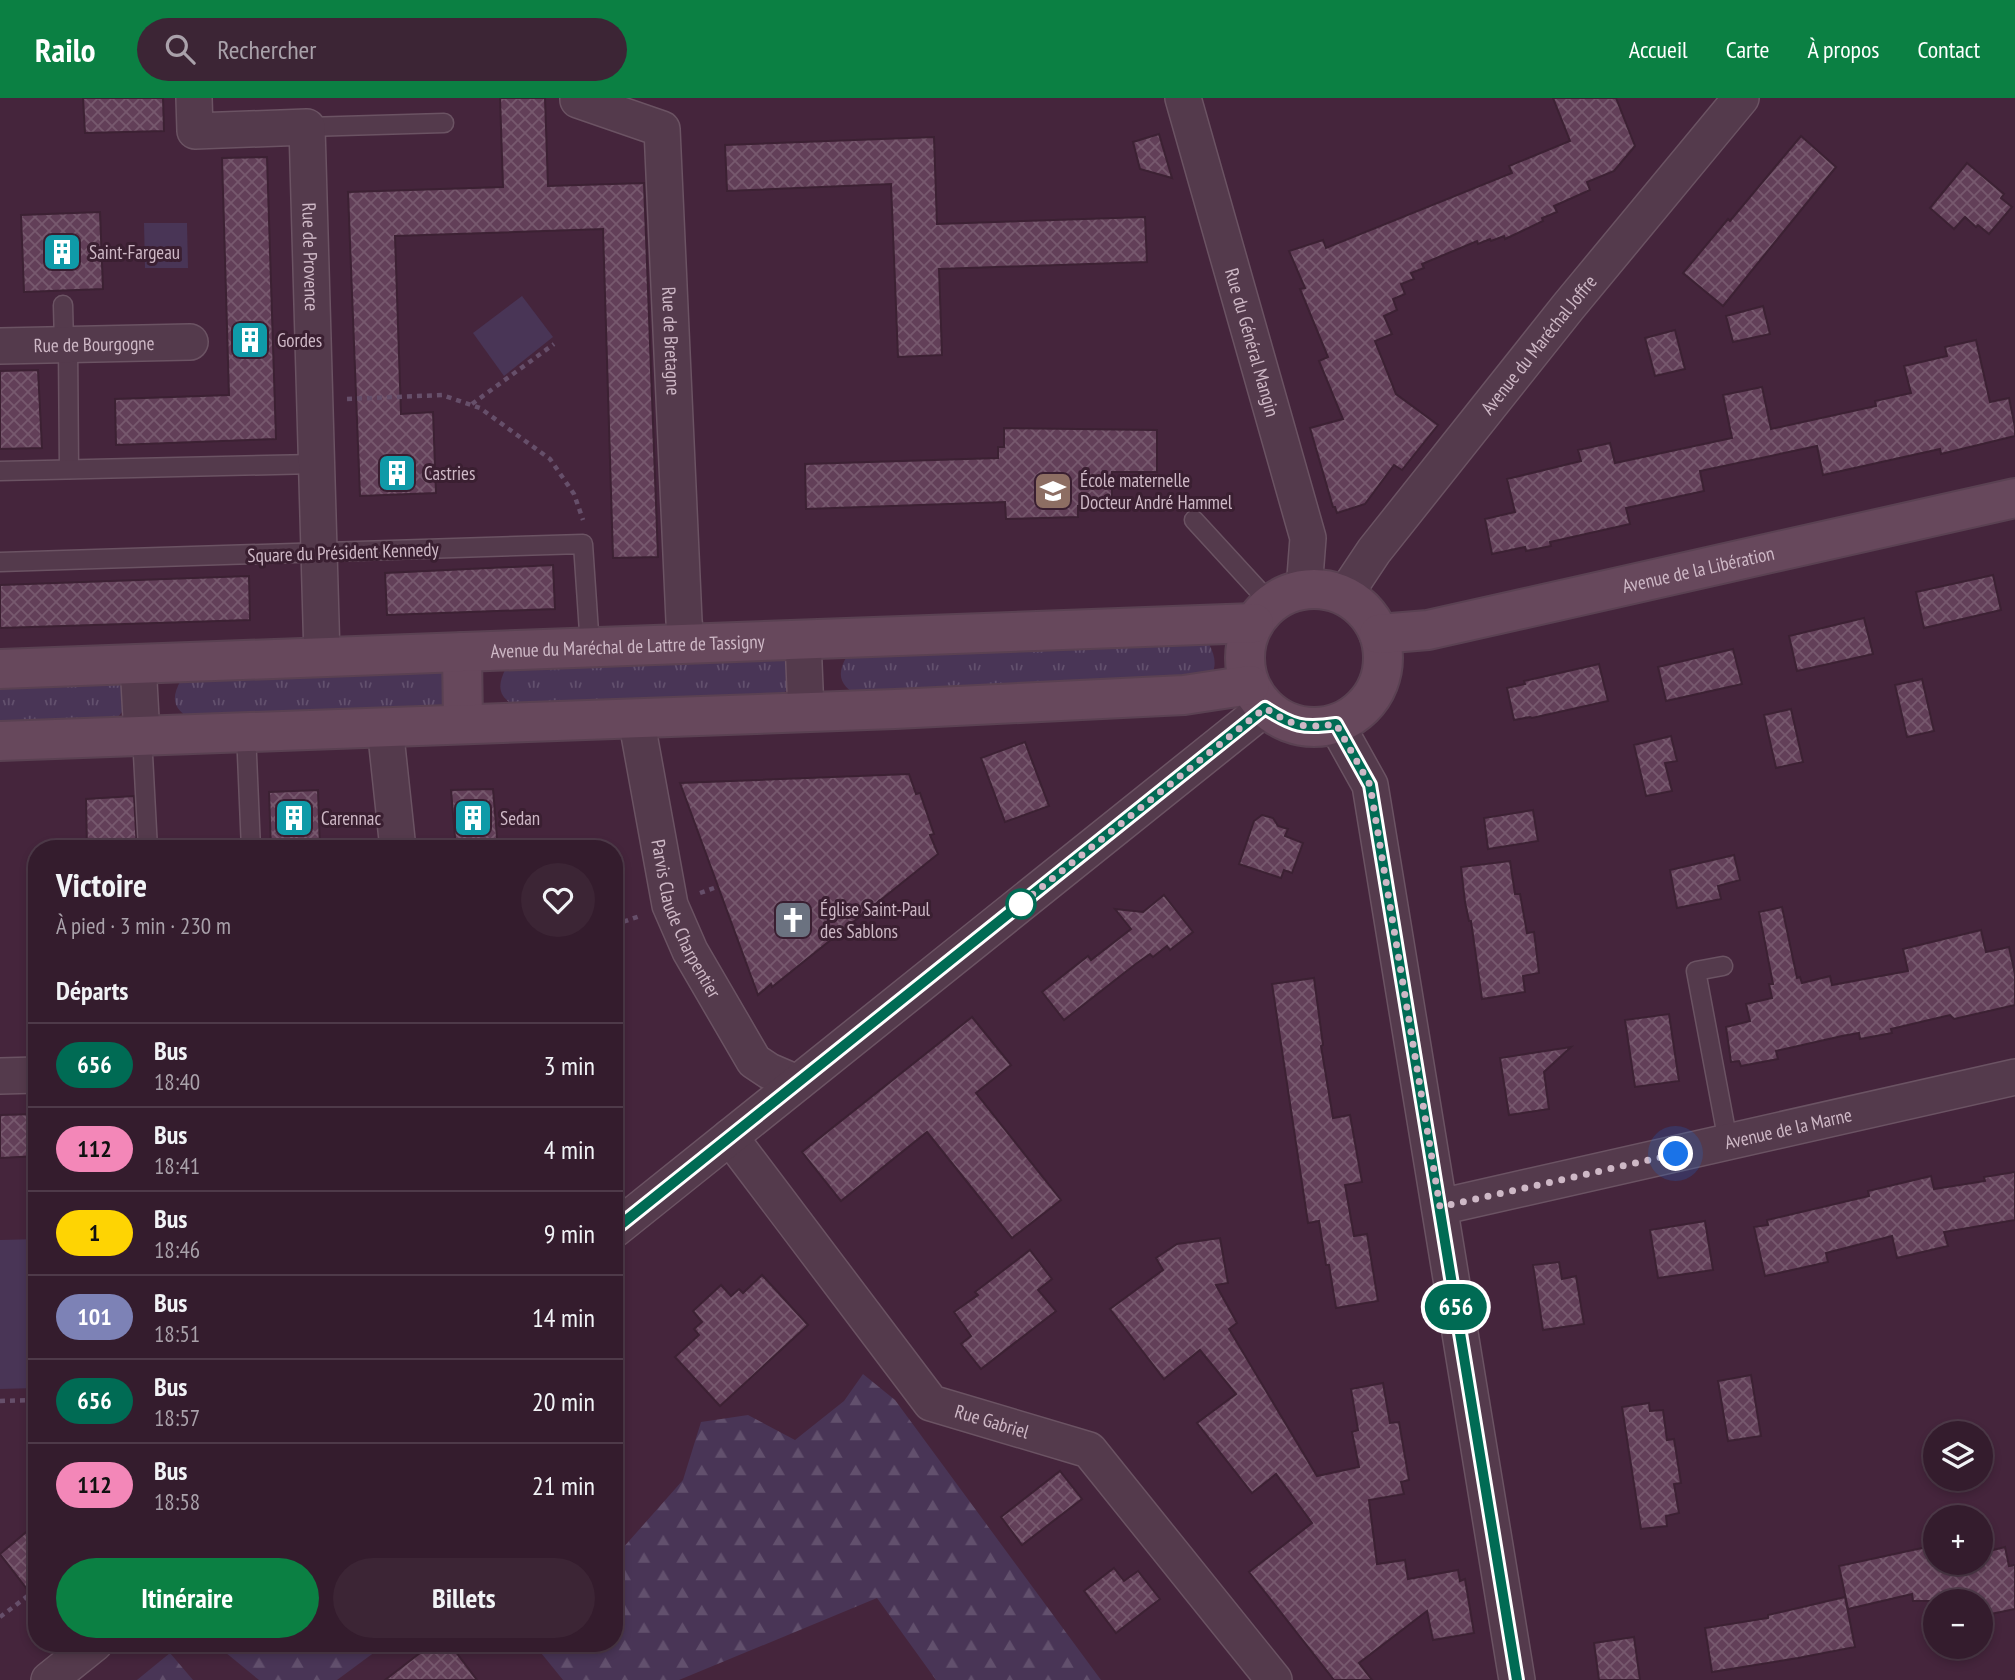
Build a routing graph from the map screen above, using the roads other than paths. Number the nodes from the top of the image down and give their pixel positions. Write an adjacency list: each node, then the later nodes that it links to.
1 (194, 98): 6 (street)
2 (578, 98): 22 (street, Rue de Bretagne)
3 (1183, 98): 19 (street, Rue du Général Mangin)
4 (1741, 98): 18 (street, Avenue du Maréchal Joffre)
5 (444, 123): 6 (lane)
6 (307, 127): 11 (street, Rue de Provence)
7 (63, 305): 9 (lane)
8 (190, 342): 9 (street, Rue de Bourgogne)
9 (66, 344): 10 (street, Rue de Bourgogne); 12 (lane)
10 (0, 346)
11 (316, 464): 12 (lane); 16 (street, Rue de Provence)
12 (69, 469): 13 (lane)
13 (0, 471)
14 (2015, 498): 20 (street, Avenue de la Libération)
15 (1194, 520): 19 (lane)
16 (320, 553): 17 (lane, Square du Président Kennedy); 23 (lane, Square du Président Kennedy); 25 (street, Rue de Provence)
17 (0, 562)
18 (1344, 596): 19 (street); 20 (street)
19 (1276, 606): 21 (street, Avenue du Maréchal de Lattre de Tassigny); 28 (street)
20 (1379, 634): 32 (street)
21 (803, 640): 22 (street, Avenue du Maréchal de Lattre de Tassigny); 29 (street)
22 (687, 643): 23 (street, Avenue du Maréchal de Lattre de Tassigny)
23 (590, 647): 24 (street, Avenue du Maréchal de Lattre de Tassigny)
24 (463, 652): 25 (street, Avenue du Maréchal de Lattre de Tassigny); 31 (street)
25 (322, 657): 26 (street, Avenue du Maréchal de Lattre de Tassigny)
26 (138, 664): 27 (street, Avenue du Maréchal de Lattre de Tassigny); 35 (street)
27 (0, 669)
28 (1258, 697): 29 (street); 32 (street); 44 (street)
29 (806, 712): 30 (street)
30 (636, 718): 31 (street); 44 (street, Parvis Claude Charpentier)
31 (463, 724): 33 (street)
32 (1336, 724): 47 (street)
33 (385, 727): 34 (street); 39 (street)
34 (246, 732): 35 (street); 38 (lane)
35 (142, 736): 36 (street); 37 (lane)
36 (0, 741)
37 (148, 840)
38 (251, 840)
39 (397, 840)
40 (1723, 966): 46 (lane)
41 (28, 1075): 42 (street)
42 (0, 1076)
43 (2015, 1077): 46 (street, Avenue de la Marne)
44 (797, 1083): 45 (street)
45 (730, 1137): 48 (street); 51 (street, Rue Gabriel)
46 (1728, 1142): 47 (street, Avenue de la Marne)
47 (1440, 1207): 52 (street)
48 (623, 1223)
49 (84, 1652): 50 (street)
50 (48, 1680)
51 (1274, 1680)
52 (1517, 1680)

